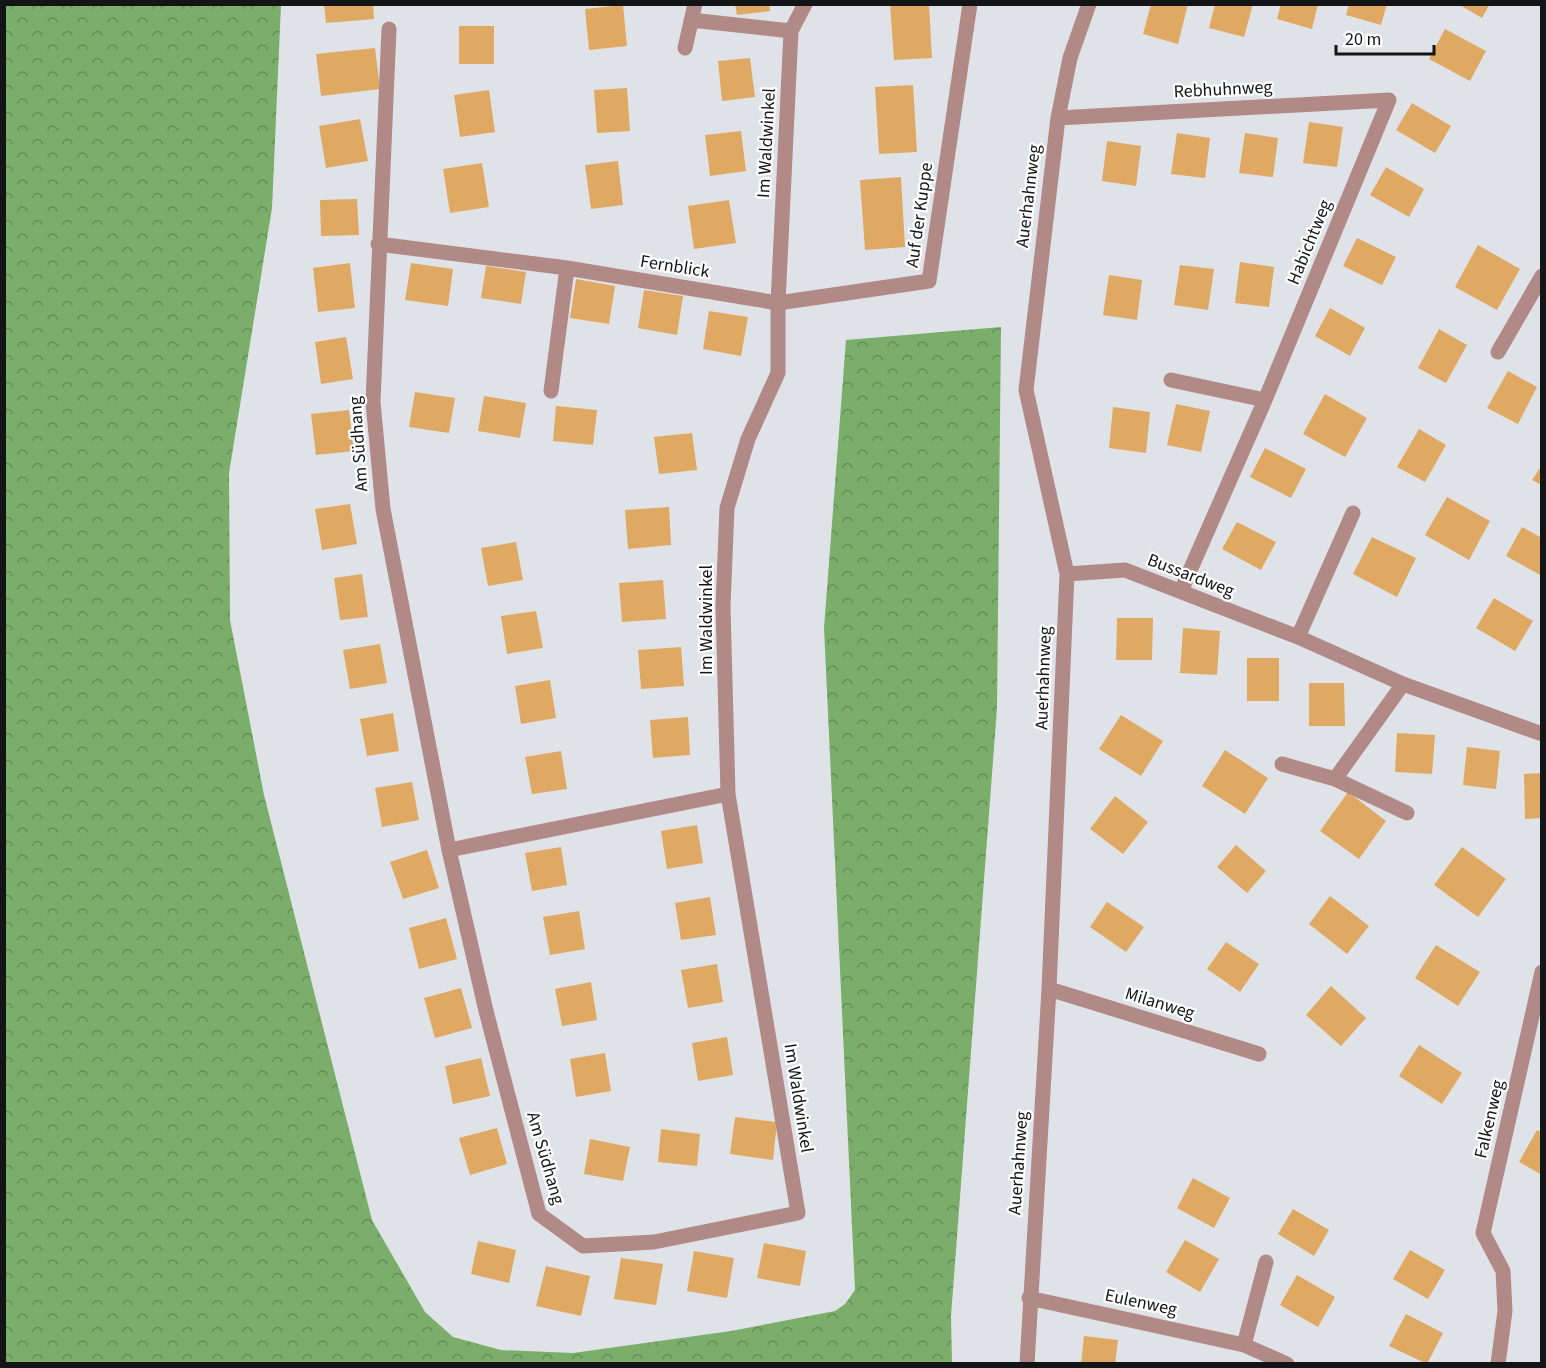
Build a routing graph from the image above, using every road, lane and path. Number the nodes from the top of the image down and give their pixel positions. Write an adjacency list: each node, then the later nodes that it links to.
1 (694, 4): 5 (street)
2 (805, 4): 7 (street, Im Waldwinkel)
3 (970, 4): 14 (street, Auf der Kuppe)
4 (1089, 4): 10 (street, Auerhahnweg)
5 (691, 20): 7 (street); 8 (street)
6 (389, 29): 11 (street, Am Südhang)
7 (791, 31): 14 (street, Im Waldwinkel)
8 (685, 48)
9 (1389, 100): 10 (street, Rebhuhnweg); 18 (street, Habichtweg)
10 (1058, 118): 20 (street, Auerhahnweg)
11 (378, 244): 12 (street, Fernblick); 29 (street, Am Südhang)
12 (567, 268): 14 (street, Fernblick); 17 (street)
13 (1542, 276): 15 (street)
14 (778, 303): 27 (street, Im Waldwinkel)
15 (1498, 352)
16 (1171, 380): 18 (street)
17 (551, 391)
18 (1265, 400): 21 (street, Habichtweg)
19 (1353, 513): 22 (street)
20 (1066, 574): 21 (street, Bussardweg); 31 (street, Auerhahnweg)
21 (1181, 591): 22 (street, Bussardweg)
22 (1299, 637): 23 (street, Bussardweg)
23 (1403, 684): 24 (street, Bussardweg); 26 (street)
24 (1542, 734)
25 (1282, 764): 26 (street)
26 (1335, 779): 28 (street)
27 (728, 794): 29 (street); 33 (street, Im Waldwinkel)
28 (1407, 813)
29 (449, 850): 33 (street, Am Südhang)
30 (1542, 972): 39 (street, Falkenweg)
31 (1049, 989): 32 (street, Milanweg); 35 (street, Auerhahnweg)
32 (1259, 1054)
33 (798, 1213)
34 (1266, 1262): 36 (street)
35 (1029, 1298): 36 (street, Eulenweg); 37 (street, Auerhahnweg)
36 (1244, 1345): 38 (street, Eulenweg)
37 (1027, 1364)
38 (1287, 1364)
39 (1498, 1364)

